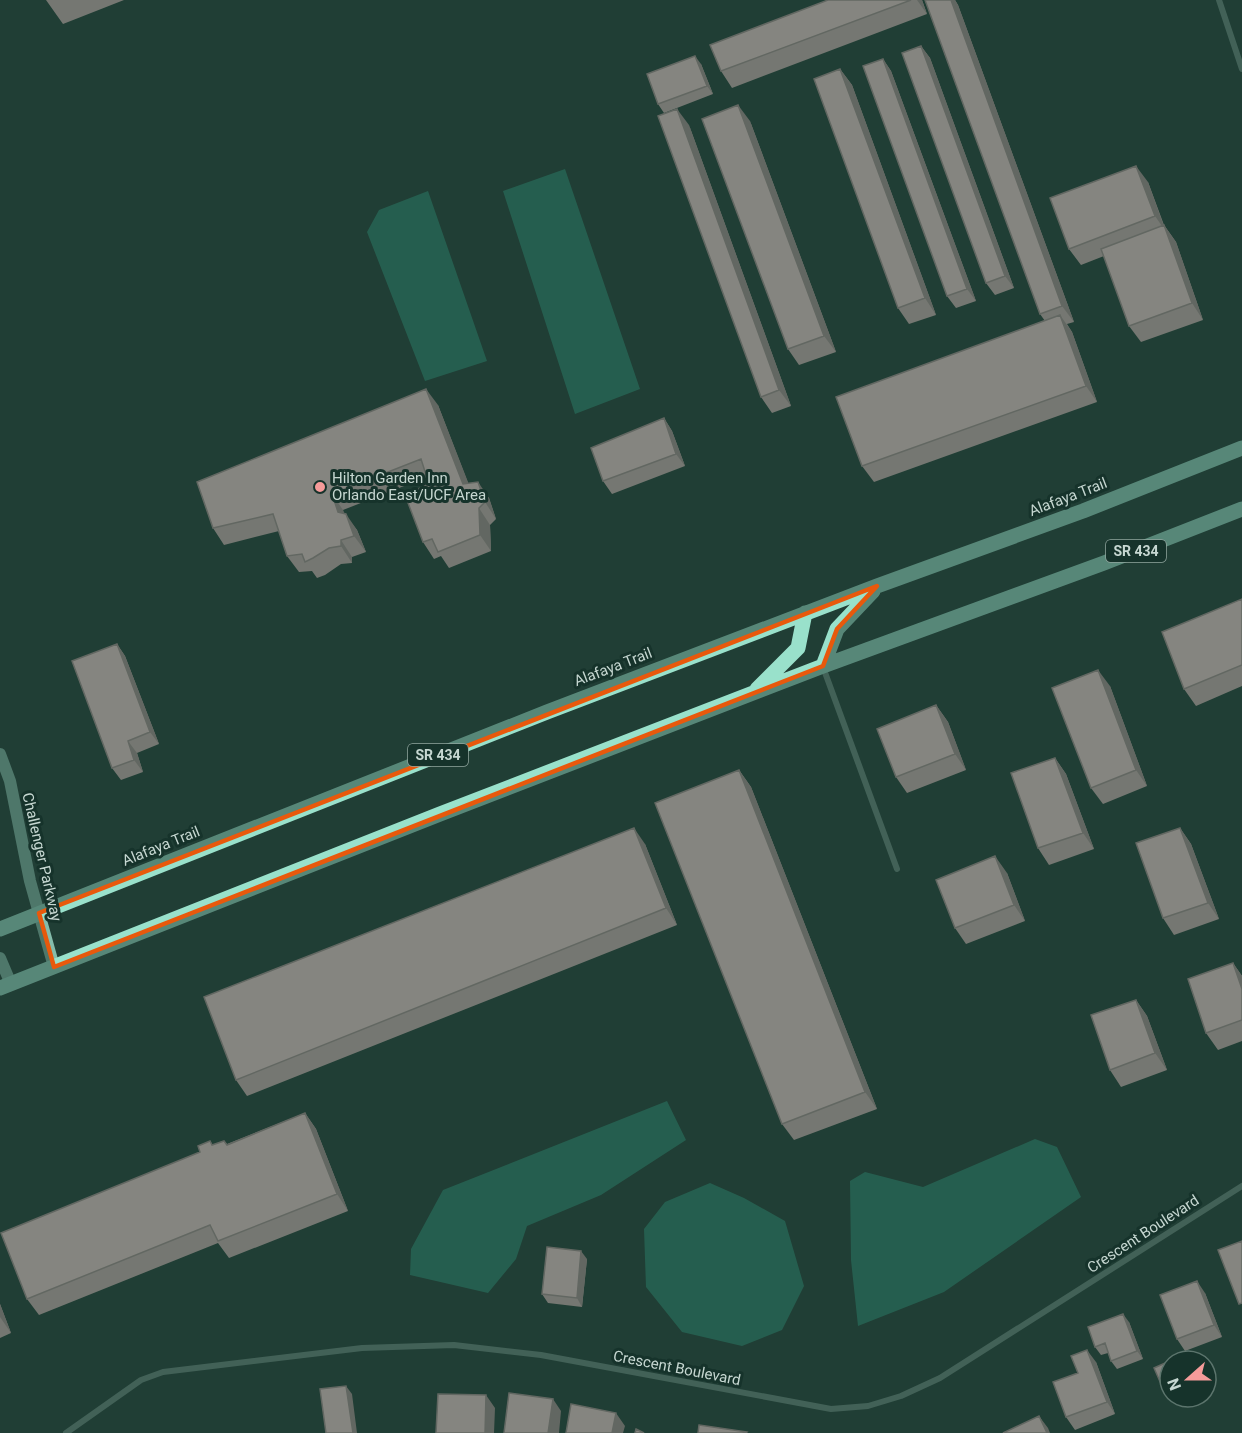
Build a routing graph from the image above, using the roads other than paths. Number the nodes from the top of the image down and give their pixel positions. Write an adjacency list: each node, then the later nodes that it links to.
1 (1219, 0): 2 (street)
2 (1242, 69)
3 (1242, 448): 5 (main road, Alafaya Trail / SR 434)
4 (1242, 509): 7 (main road, SR 434)
5 (878, 586): 6 (main road, Alafaya Trail / SR 434); 7 (main road)
6 (806, 613): 8 (main road); 11 (main road, Alafaya Trail / SR 434)
7 (823, 666): 8 (main road, SR 434); 10 (street)
8 (753, 693): 14 (main road, SR 434)
9 (0, 754): 11 (main road, Challenger Parkway)
10 (897, 869)
11 (39, 913): 12 (main road, Alafaya Trail / SR 434); 14 (main road, Challenger Parkway)
12 (0, 929)
13 (0, 958): 15 (main road)
14 (54, 967): 15 (main road, SR 434)
15 (5, 986)
16 (1242, 1186): 17 (street, Crescent Boulevard)
17 (66, 1433)

